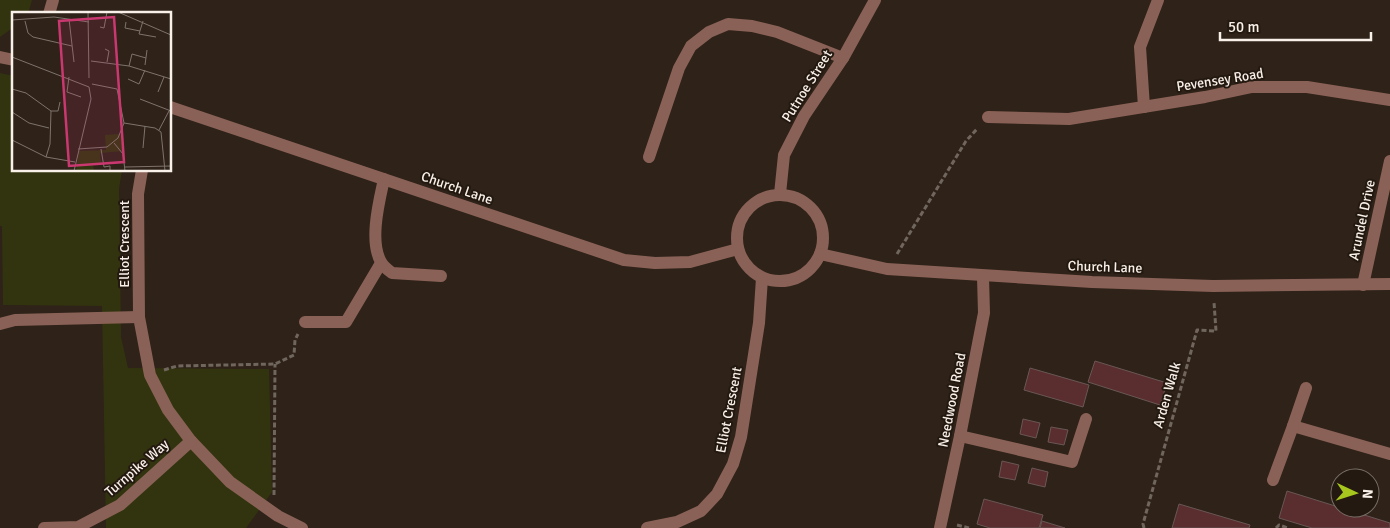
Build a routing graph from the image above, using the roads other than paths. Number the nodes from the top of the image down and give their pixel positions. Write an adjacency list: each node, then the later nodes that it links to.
1 (875, 0): 3 (street, Putnoe Street)
2 (1158, 0): 6 (street)
3 (843, 58): 8 (street); 12 (street, Putnoe Street)
4 (1390, 100): 6 (street, Pevensey Road)
5 (171, 107): 11 (street, Church Lane)
6 (1144, 107): 7 (street, Pevensey Road)
7 (988, 117)
8 (649, 157)
9 (1390, 161): 20 (street, Arundel Drive)
10 (142, 171): 21 (street, Elliot Crescent)
11 (384, 179): 13 (street, Church Lane); 15 (street)
12 (780, 194): 13 (street); 14 (street)
13 (738, 249): 18 (street)
14 (820, 254): 17 (street, Church Lane); 18 (street)
15 (381, 262): 16 (street); 22 (street)
16 (441, 276)
17 (983, 276): 20 (street, Church Lane); 27 (street, Needwood Road)
18 (762, 278): 33 (street, Elliot Crescent)
19 (1390, 284): 20 (street, Church Lane)
20 (1363, 285)
21 (139, 318): 23 (street); 28 (street, Elliot Crescent)
22 (305, 322)
23 (0, 324)
24 (1306, 388): 26 (street)
25 (1086, 419): 27 (street)
26 (1293, 426): 29 (street); 30 (street)
27 (960, 436): 34 (street, Needwood Road)
28 (191, 441): 31 (street, Turnpike Way); 32 (street, Elliot Crescent)
29 (1390, 454)
30 (1273, 480)
31 (44, 528)
32 (302, 528)
33 (647, 528)
34 (940, 528)

